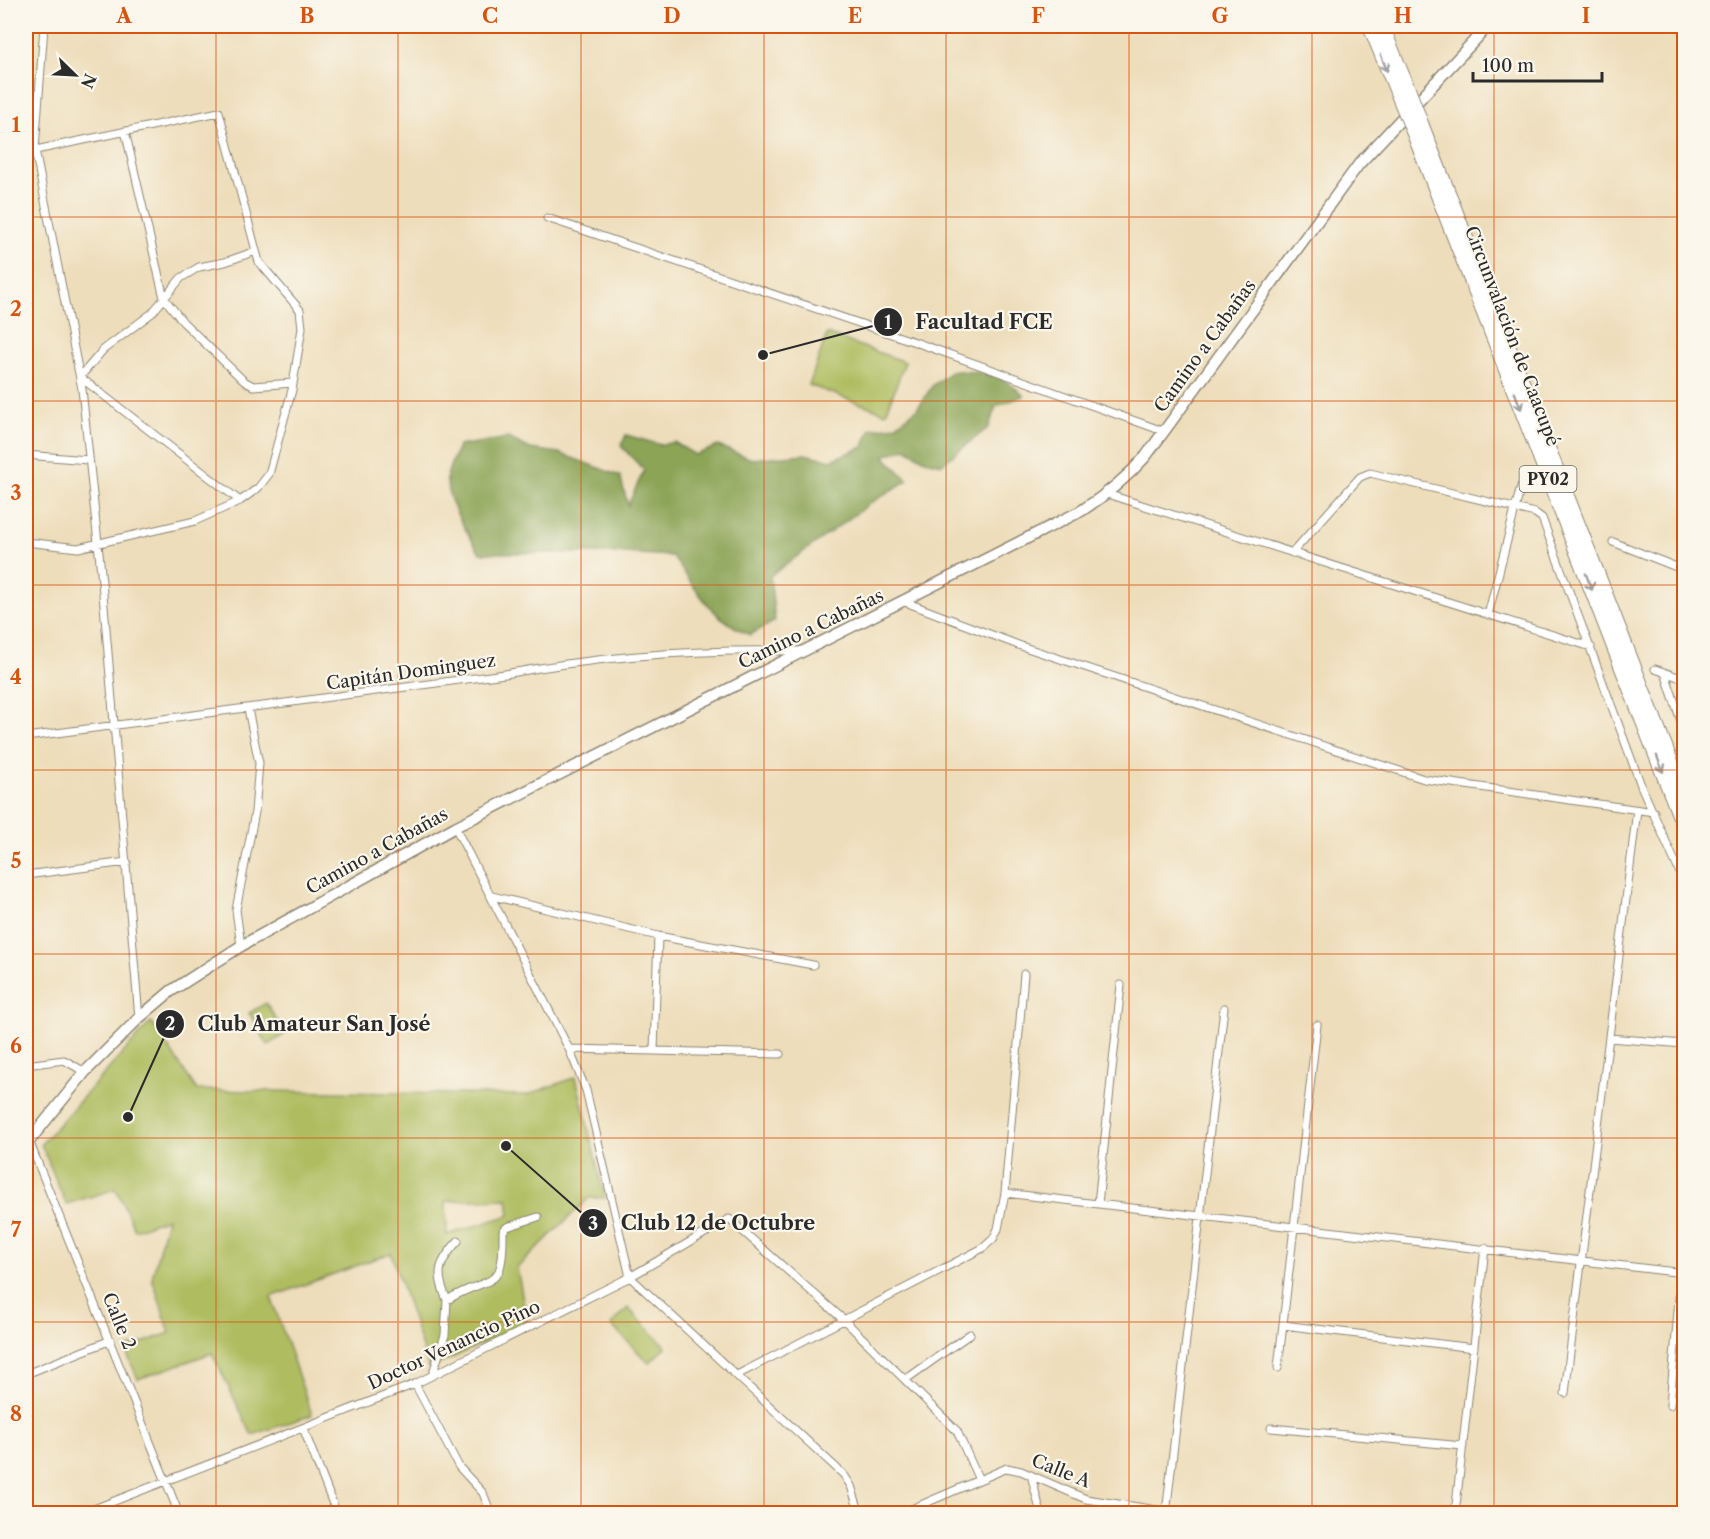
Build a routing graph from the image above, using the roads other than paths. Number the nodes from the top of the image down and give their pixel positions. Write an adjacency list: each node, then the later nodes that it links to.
1 (44, 26): 8 (street)
2 (1370, 26): 5 (highway, Circunvalación de Caacupé / PY02, one-way to 5)
3 (1382, 26): 5 (highway, Circunvalación de Caacupé / PY02)
4 (1488, 26): 15 (street, Camino a Cabañas)
5 (1405, 97): 6 (highway, Circunvalación de Caacupé / PY02, bridge)
6 (1418, 128): 38 (highway, Circunvalación de Caacupé / PY02); 42 (highway, Circunvalación de Caacupé / PY02, one-way to 42)
7 (125, 131): 8 (street); 11 (street); 12 (street)
8 (34, 150): 9 (street); 13 (street)
9 (26, 152)
10 (547, 218): 15 (street)
11 (256, 251): 12 (street); 14 (street)
12 (164, 298): 13 (street); 14 (street)
13 (80, 377): 17 (street); 20 (street)
14 (293, 383): 20 (street)
15 (1163, 431): 19 (street, Camino a Cabañas)
16 (26, 454): 17 (street)
17 (88, 460): 24 (street)
18 (1521, 486): 21 (street)
19 (1107, 494): 25 (street); 27 (street, Camino a Cabañas)
20 (240, 501): 24 (street)
21 (1515, 509): 25 (street); 28 (street); 29 (street)
22 (26, 542): 24 (street)
23 (1613, 542): 26 (street)
24 (98, 545): 35 (street)
25 (1292, 553): 28 (street)
26 (1684, 570)
27 (905, 602): 30 (street, Camino a Cabañas); 39 (street)
28 (1488, 615): 29 (street)
29 (1591, 647): 40 (street)
30 (801, 651): 34 (street, Capitán Dominguez); 41 (street, Camino a Cabañas)
31 (1655, 669): 32 (street)
32 (1665, 673): 33 (street); 36 (street)
33 (1684, 679)
34 (248, 709): 35 (street, Capitán Dominguez); 48 (street)
35 (115, 726): 37 (street, Capitán Dominguez); 43 (street)
36 (1684, 730)
37 (26, 737)
38 (1684, 795)
39 (1636, 810): 40 (street); 55 (street)
40 (1654, 812): 45 (street)
41 (455, 827): 46 (street); 48 (street, Camino a Cabañas)
42 (1684, 827)
43 (127, 862): 44 (street); 53 (street)
44 (26, 875)
45 (1684, 882)
46 (492, 896): 47 (street); 57 (street)
47 (658, 936): 49 (street); 58 (street)
48 (241, 945): 53 (street, Camino a Cabañas)
49 (813, 965)
50 (1024, 974): 63 (street)
51 (1121, 985): 64 (street)
52 (1224, 1008): 66 (street)
53 (139, 1018): 61 (street, Camino a Cabañas)
54 (1317, 1025): 67 (street)
55 (1609, 1038): 56 (street); 71 (street)
56 (1684, 1044)
57 (569, 1049): 58 (street); 73 (street)
58 (654, 1051): 59 (street)
59 (780, 1054)
60 (26, 1065): 61 (street)
61 (85, 1072): 62 (street, Camino a Cabañas)
62 (30, 1139): 78 (street, Calle 2)
63 (1005, 1193): 64 (street); 75 (street)
64 (1098, 1204): 66 (street)
65 (538, 1217): 74 (street)
66 (1200, 1217): 67 (street); 95 (street)
67 (1294, 1227): 70 (street); 76 (street)
68 (1684, 1240): 72 (street)
69 (458, 1241): 74 (street)
70 (1485, 1248): 71 (street); 79 (street)
71 (1582, 1259): 72 (street); 86 (street)
72 (1683, 1273): 87 (street)
73 (630, 1277): 75 (street, Doctor Venancio Pino); 81 (street, Doctor Venancio Pino); 83 (street)
74 (447, 1300): 81 (street)
75 (844, 1320): 83 (street); 84 (street)
76 (1283, 1325): 79 (street); 80 (street)
77 (970, 1335): 84 (street)
78 (111, 1340): 82 (street); 93 (street, Calle 2)
79 (1474, 1348): 90 (street)
80 (1278, 1368)
81 (434, 1373): 85 (street, Doctor Venancio Pino)
82 (26, 1374)
83 (737, 1375): 100 (street)
84 (905, 1380): 92 (street)
85 (415, 1384): 88 (street, Doctor Venancio Pino); 94 (street)
86 (1565, 1393)
87 (1670, 1405)
88 (303, 1428): 93 (street, Doctor Venancio Pino); 98 (street)
89 (1271, 1428): 90 (street)
90 (1462, 1446): 104 (street)
91 (1031, 1475): 92 (street, Calle A); 95 (street, Calle A); 102 (street)
92 (978, 1480): 101 (street, Calle A)
93 (168, 1482): 96 (street, Doctor Venancio Pino); 97 (street, Calle 2)
94 (491, 1512): 99 (street)
95 (1166, 1513): 103 (street, Calle A)
96 (81, 1514)
97 (179, 1514)
98 (337, 1514)
99 (482, 1514)
100 (860, 1514)
101 (900, 1514)
102 (1041, 1514)
103 (1183, 1514)
104 (1455, 1514)

